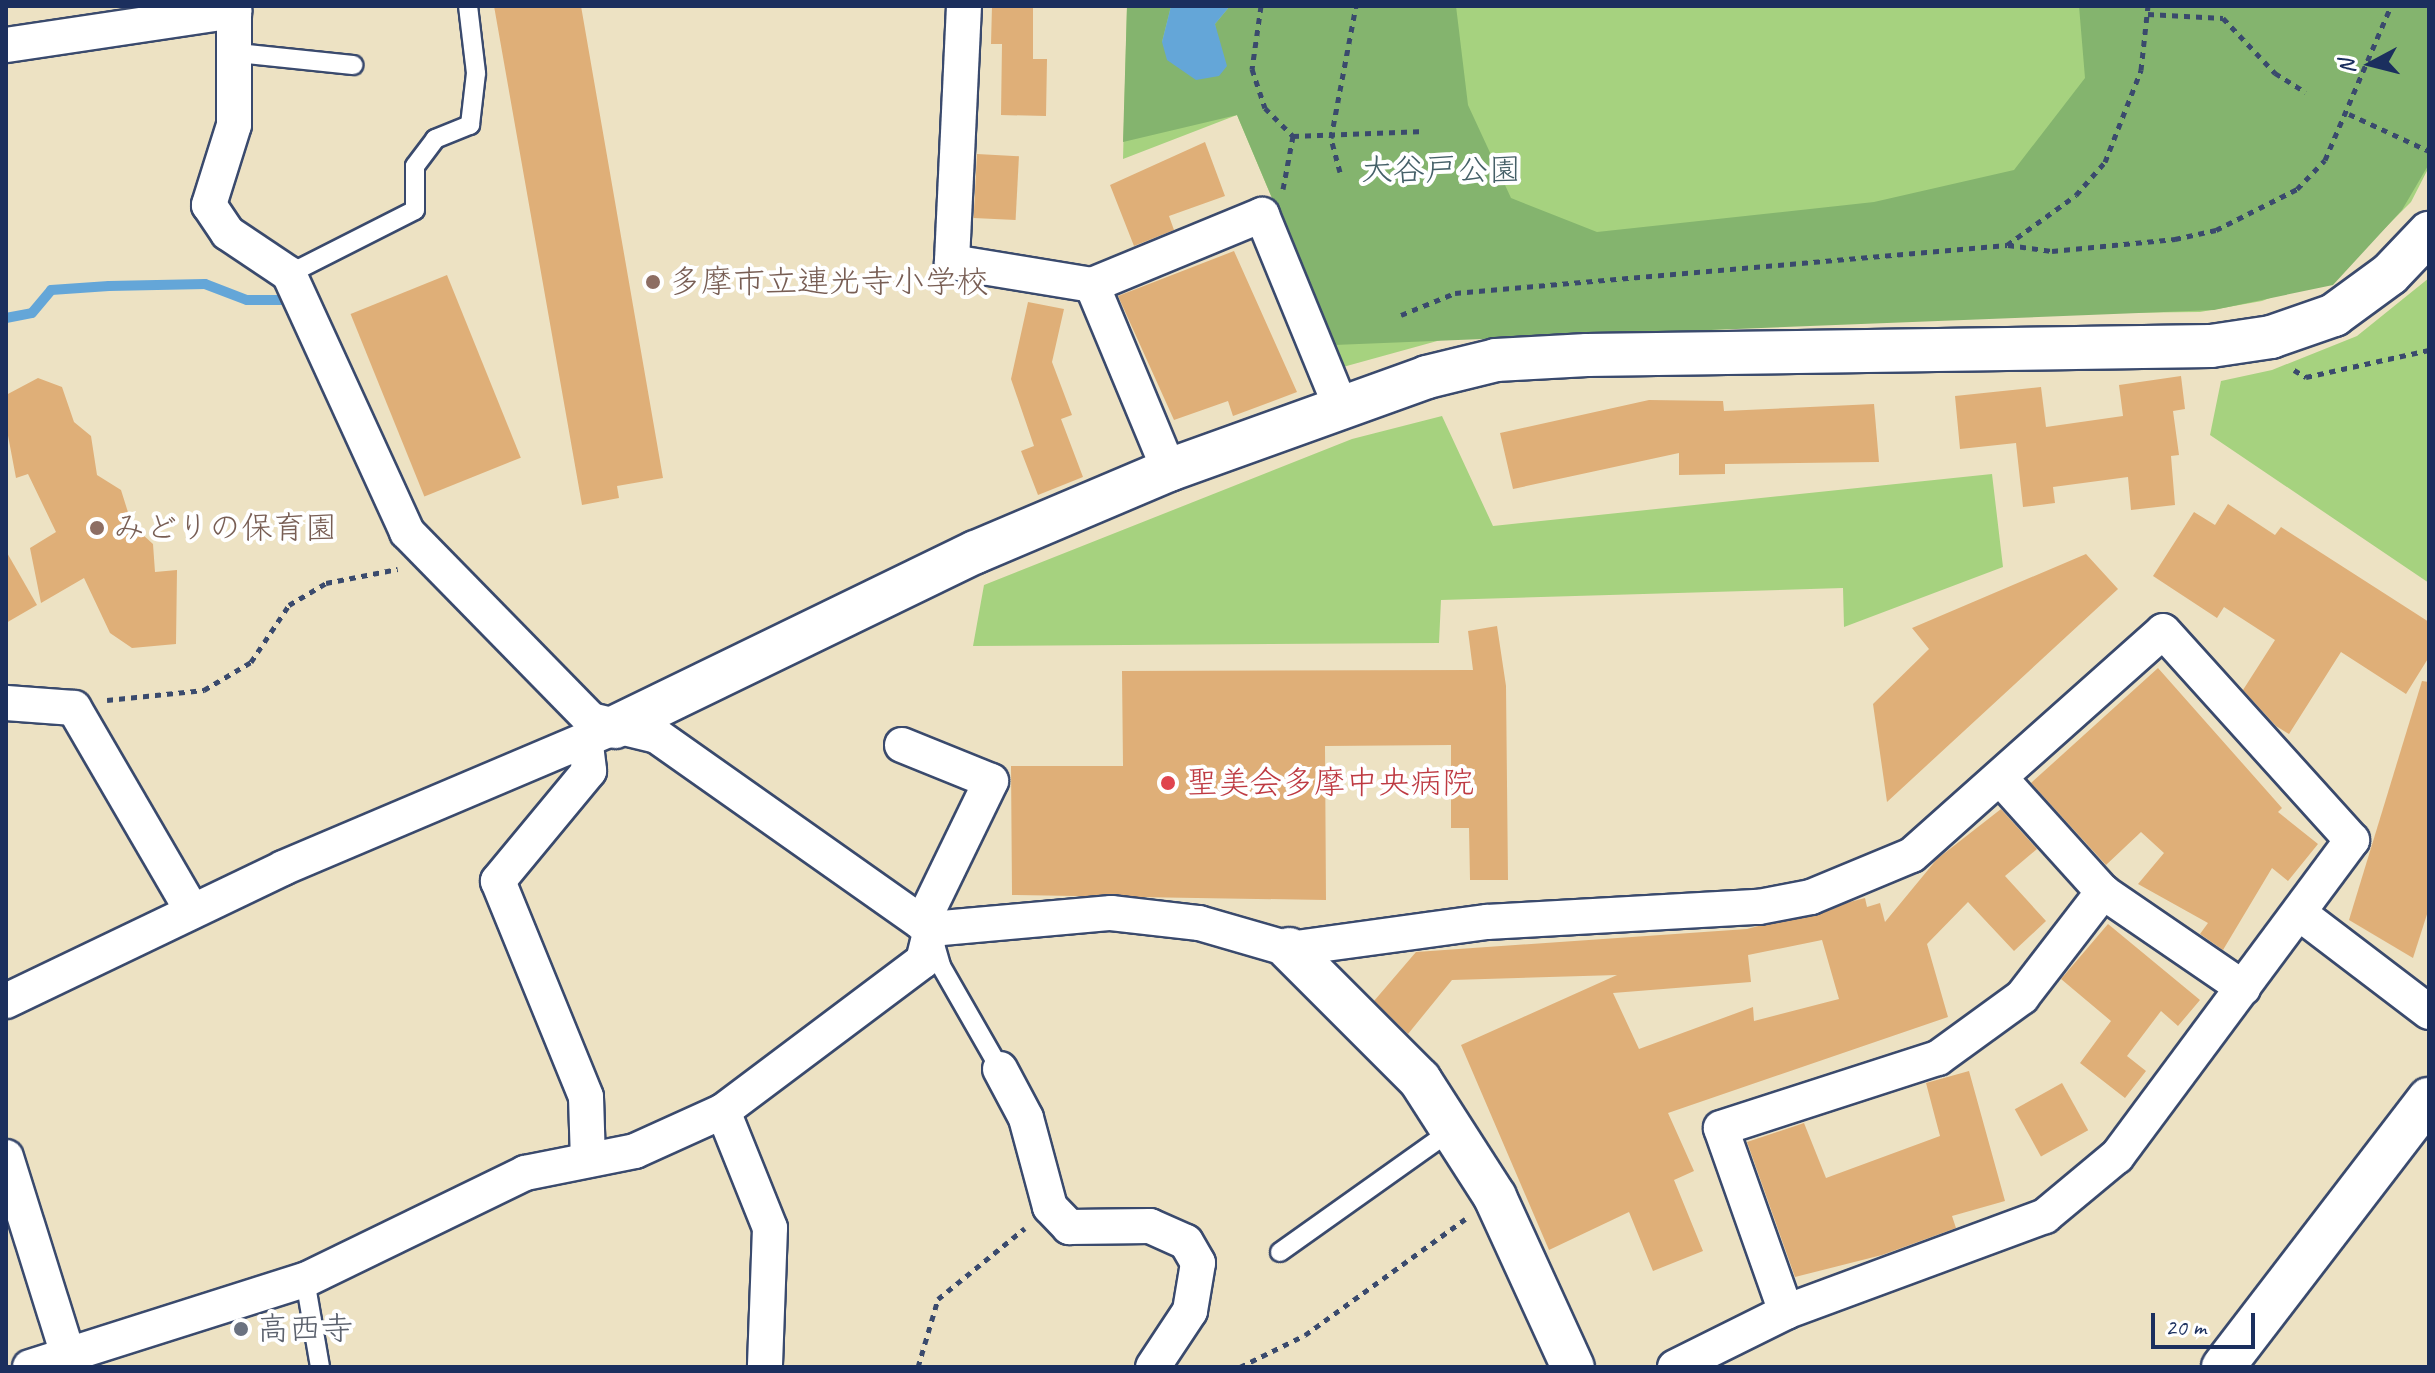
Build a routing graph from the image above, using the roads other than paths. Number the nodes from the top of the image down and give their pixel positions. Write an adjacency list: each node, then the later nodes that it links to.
1 (468, 6): 8 (lane)
2 (964, 6): 9 (street)
3 (234, 8): 4 (street); 5 (street)
4 (6, 45)
5 (237, 53): 6 (lane); 8 (street)
6 (353, 65)
7 (2429, 233): 10 (street)
8 (289, 274): 13 (street)
9 (1092, 285): 10 (street); 11 (street)
10 (1340, 405): 11 (street)
11 (1169, 470): 13 (street)
12 (6, 703): 17 (street)
13 (600, 736): 17 (street); 19 (street); 29 (street)
14 (902, 745): 19 (street)
15 (2000, 778): 16 (street); 18 (street); 20 (street)
16 (2103, 892): 21 (street); 32 (street)
17 (192, 911): 22 (street)
18 (2299, 913): 21 (street); 23 (street)
19 (926, 926): 20 (street); 24 (lane); 26 (street)
20 (1289, 949): 27 (street)
21 (2243, 988): 32 (street)
22 (6, 1001)
23 (2429, 1012)
24 (1000, 1069): 37 (street)
25 (2429, 1099): 40 (street)
26 (723, 1111): 29 (street); 36 (street)
27 (1453, 1129): 30 (lane); 38 (street)
28 (6, 1157): 33 (street)
29 (588, 1160): 31 (street)
30 (1280, 1252)
31 (305, 1280): 33 (street); 35 (lane)
32 (1786, 1312): 39 (street)
33 (68, 1355): 34 (street)
34 (30, 1367)
35 (320, 1367)
36 (765, 1367)
37 (1153, 1367)
38 (1573, 1367)
39 (1675, 1367)
40 (2223, 1367)

